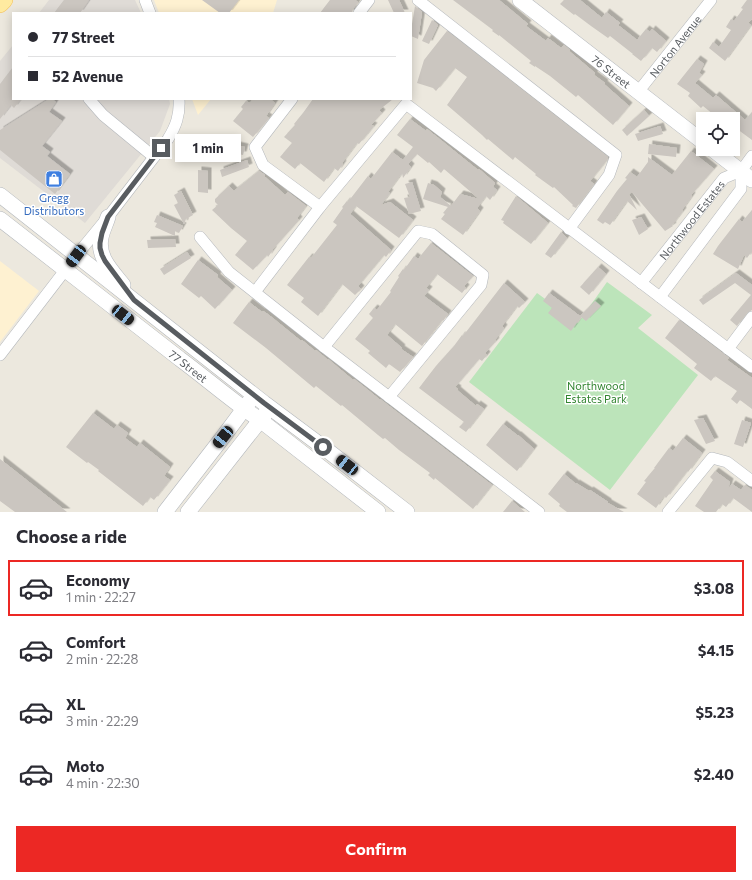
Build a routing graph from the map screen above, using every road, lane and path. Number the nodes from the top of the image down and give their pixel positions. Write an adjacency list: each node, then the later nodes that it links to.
1 (4, 0): 7 (main road)
2 (145, 0): 8 (street)
3 (369, 0): 9 (street)
4 (418, 0): 23 (street)
5 (520, 0): 10 (main road, 76 Street)
6 (711, 0): 10 (street, Norton Avenue)
7 (0, 4)
8 (150, 12)
9 (360, 12)
10 (638, 92): 14 (main road, 76 Street)
11 (90, 100): 17 (street)
12 (179, 100): 17 (street)
13 (291, 100): 20 (street)
14 (696, 137)
15 (721, 156): 18 (main road)
16 (752, 156): 18 (street)
17 (154, 157): 21 (street)
18 (746, 175): 27 (street, Northwood Estates); 29 (street, Northwood Estates)
19 (0, 195): 25 (main road, 77 Street)
20 (320, 207): 23 (street); 28 (street)
21 (108, 217): 25 (street); 30 (main road)
22 (0, 219): 26 (main road, 77 Street)
23 (569, 229): 27 (street)
24 (200, 237): 28 (street)
25 (76, 256): 26 (street); 30 (main road, 77 Street)
26 (65, 270): 34 (street); 38 (main road, 77 Street)
27 (641, 283): 29 (street)
28 (255, 292): 32 (street)
29 (660, 297): 33 (street)
30 (134, 300): 36 (main road, 77 Street)
31 (752, 317): 33 (street)
32 (324, 347): 37 (street); 37 (street)
33 (728, 349): 35 (street)
34 (0, 355)
35 (752, 367)
36 (254, 395): 38 (main road); 39 (main road, 77 Street)
37 (389, 397): 45 (street)
38 (244, 409): 39 (main road, 77 Street); 41 (main road)
39 (265, 414): 42 (main road); 43 (main road, 77 Street); 44 (main road)
40 (752, 481): 46 (street)
41 (165, 512)
42 (188, 512)
43 (378, 512)
44 (407, 512)
45 (539, 512)
46 (668, 512)

